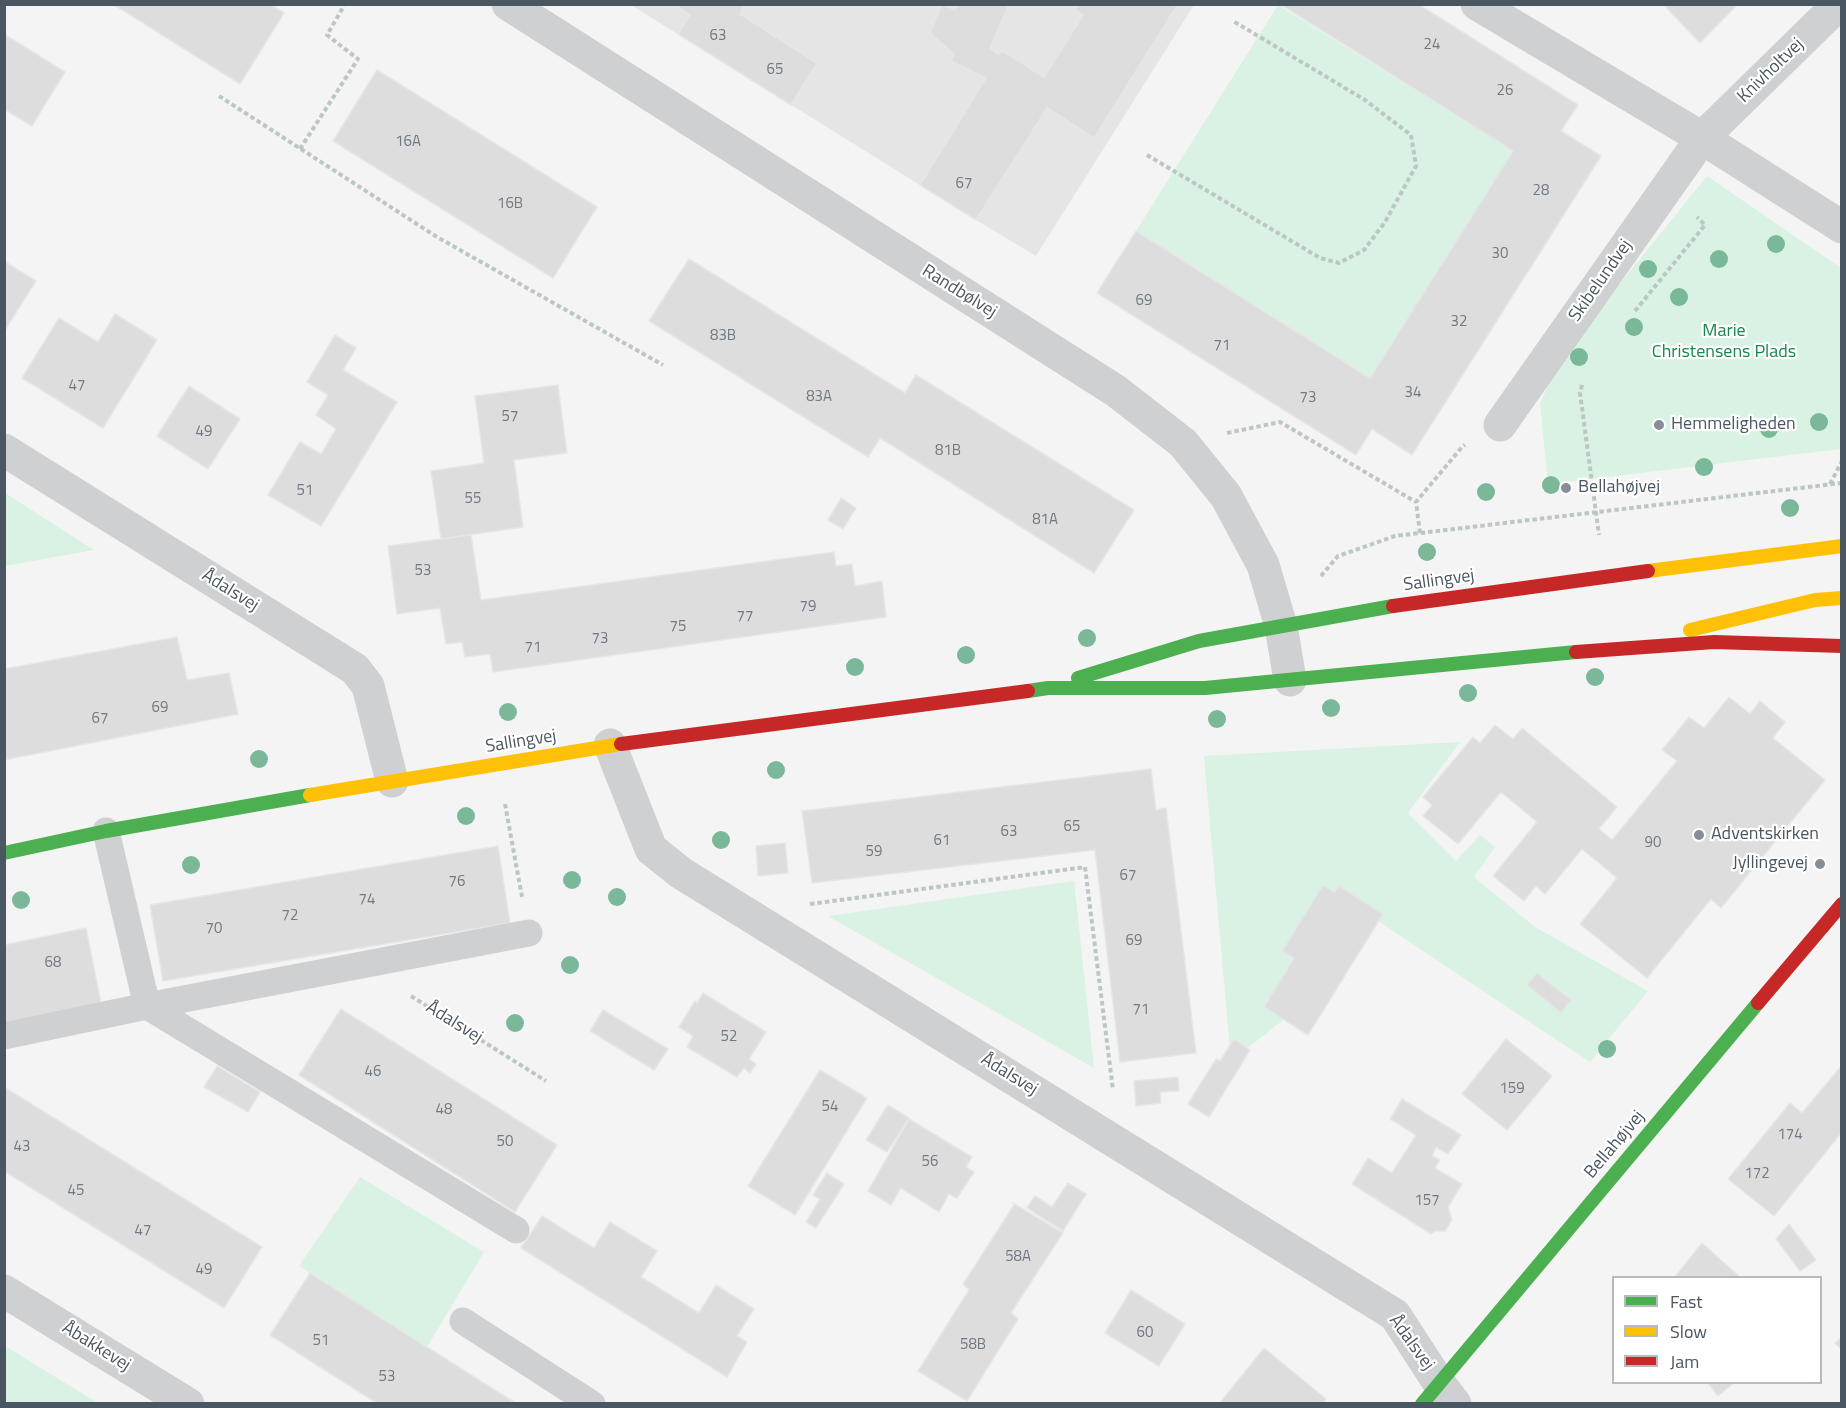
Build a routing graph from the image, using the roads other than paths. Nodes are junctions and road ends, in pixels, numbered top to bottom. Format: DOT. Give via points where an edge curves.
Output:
graph roads {
  1 [pos="508,4"];
  2 [pos="1477,4"];
  3 [pos="1839,4"];
  4 [pos="1702,138"];
  5 [pos="1842,227"];
  6 [pos="1500,425"];
  7 [pos="4,450"];
  8 [pos="1837,546"];
  9 [pos="1842,598"];
  10 [pos="1281,626"];
  11 [pos="1842,646"];
  12 [pos="1610,649"];
  13 [pos="1290,680"];
  14 [pos="1048,688"];
  15 [pos="610,745"];
  16 [pos="392,781"];
  17 [pos="106,831"];
  18 [pos="4,853"];
  19 [pos="1840,907"];
  20 [pos="529,933"];
  21 [pos="147,1005"];
  22 [pos="4,1036"];
  23 [pos="516,1230"];
  24 [pos="4,1291"];
  25 [pos="463,1321"];
  26 [pos="1438,1397"];
  27 [pos="188,1404"];
  28 [pos="592,1404"];
  1 -- 10 [label="street, Randbølvej" via="1116,391 1183,443 1226,496 1263,565"];
  2 -- 4 [label="street"];
  3 -- 4 [label="street, Knivholtvej"];
  4 -- 5 [label="street"];
  4 -- 6 [label="street, Skibelundvej"];
  7 -- 16 [label="street, Ådalsvej" via="355,669 368,686"];
  8 -- 10 [label="street, Sallingvej" via="1413,602"];
  9 -- 12 [label="street" via="1815,600"];
  10 -- 13 [label="street, Randbølvej"];
  10 -- 14 [label="street, Sallingvej" via="1199,640"];
  11 -- 12 [label="street, Sallingvej" via="1714,642"];
  12 -- 13 [label="street, Sallingvej"];
  13 -- 14 [label="street, Sallingvej" via="1205,688"];
  14 -- 15 [label="street, Sallingvej"];
  15 -- 16 [label="street, Sallingvej"];
  15 -- 26 [label="street, Ådalsvej" via="651,849 681,873 1395,1315"];
  16 -- 17 [label="street, Sallingvej"];
  17 -- 18 [label="street, Sallingvej"];
  17 -- 21 [label="lane"];
  19 -- 26 [label="street, Bellahøjvej"];
  20 -- 21 [label="lane"];
  21 -- 22 [label="lane"];
  21 -- 23 [label="lane"];
  24 -- 27 [label="street, Åbakkevej"];
  25 -- 28 [label="lane"];
}
